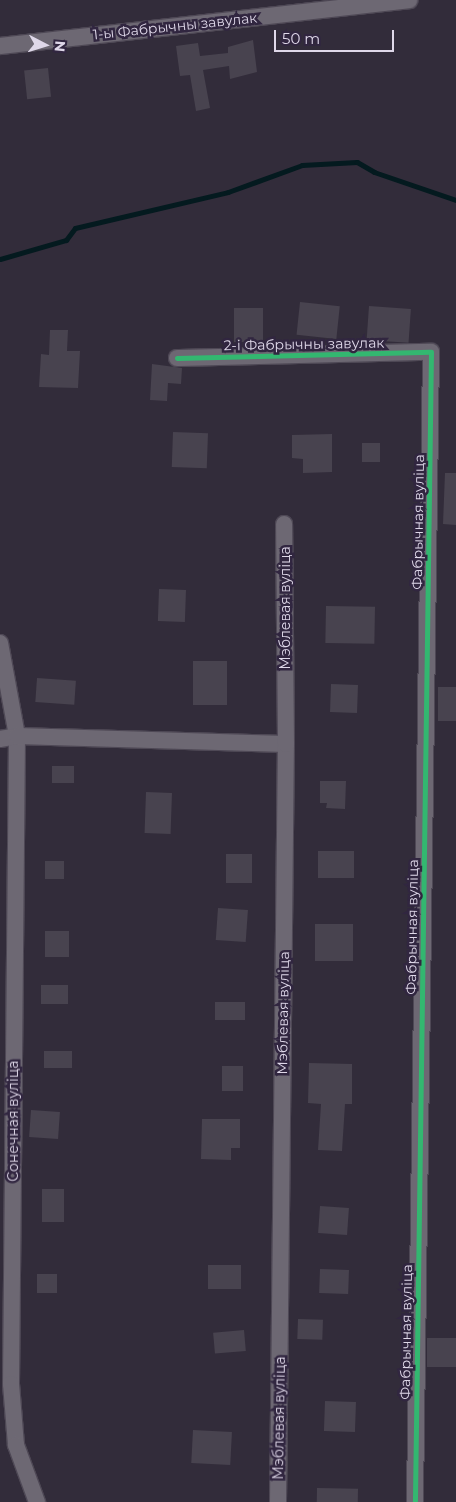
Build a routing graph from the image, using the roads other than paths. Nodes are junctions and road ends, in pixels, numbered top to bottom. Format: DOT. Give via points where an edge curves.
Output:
graph roads {
  1 [pos="409,0"];
  2 [pos="0,46"];
  3 [pos="431,352"];
  4 [pos="177,358"];
  5 [pos="284,524"];
  6 [pos="0,643"];
  7 [pos="17,736"];
  8 [pos="0,739"];
  9 [pos="286,744"];
  10 [pos="37,1502"];
  11 [pos="278,1502"];
  12 [pos="415,1502"];
  1 -- 2 [label="street, 1-ы Фабрычны завулак"];
  3 -- 4 [label="street, 2-і Фабрычны завулак"];
  3 -- 12 [label="street, Фабрычная вуліца"];
  5 -- 9 [label="street, Мэблевая вуліца"];
  6 -- 7 [label="street, Сонечная вуліца"];
  7 -- 8 [label="street"];
  7 -- 9 [label="street"];
  7 -- 10 [label="street, Сонечная вуліца" via="11,1384 16,1445"];
  9 -- 11 [label="street, Мэблевая вуліца"];
}
